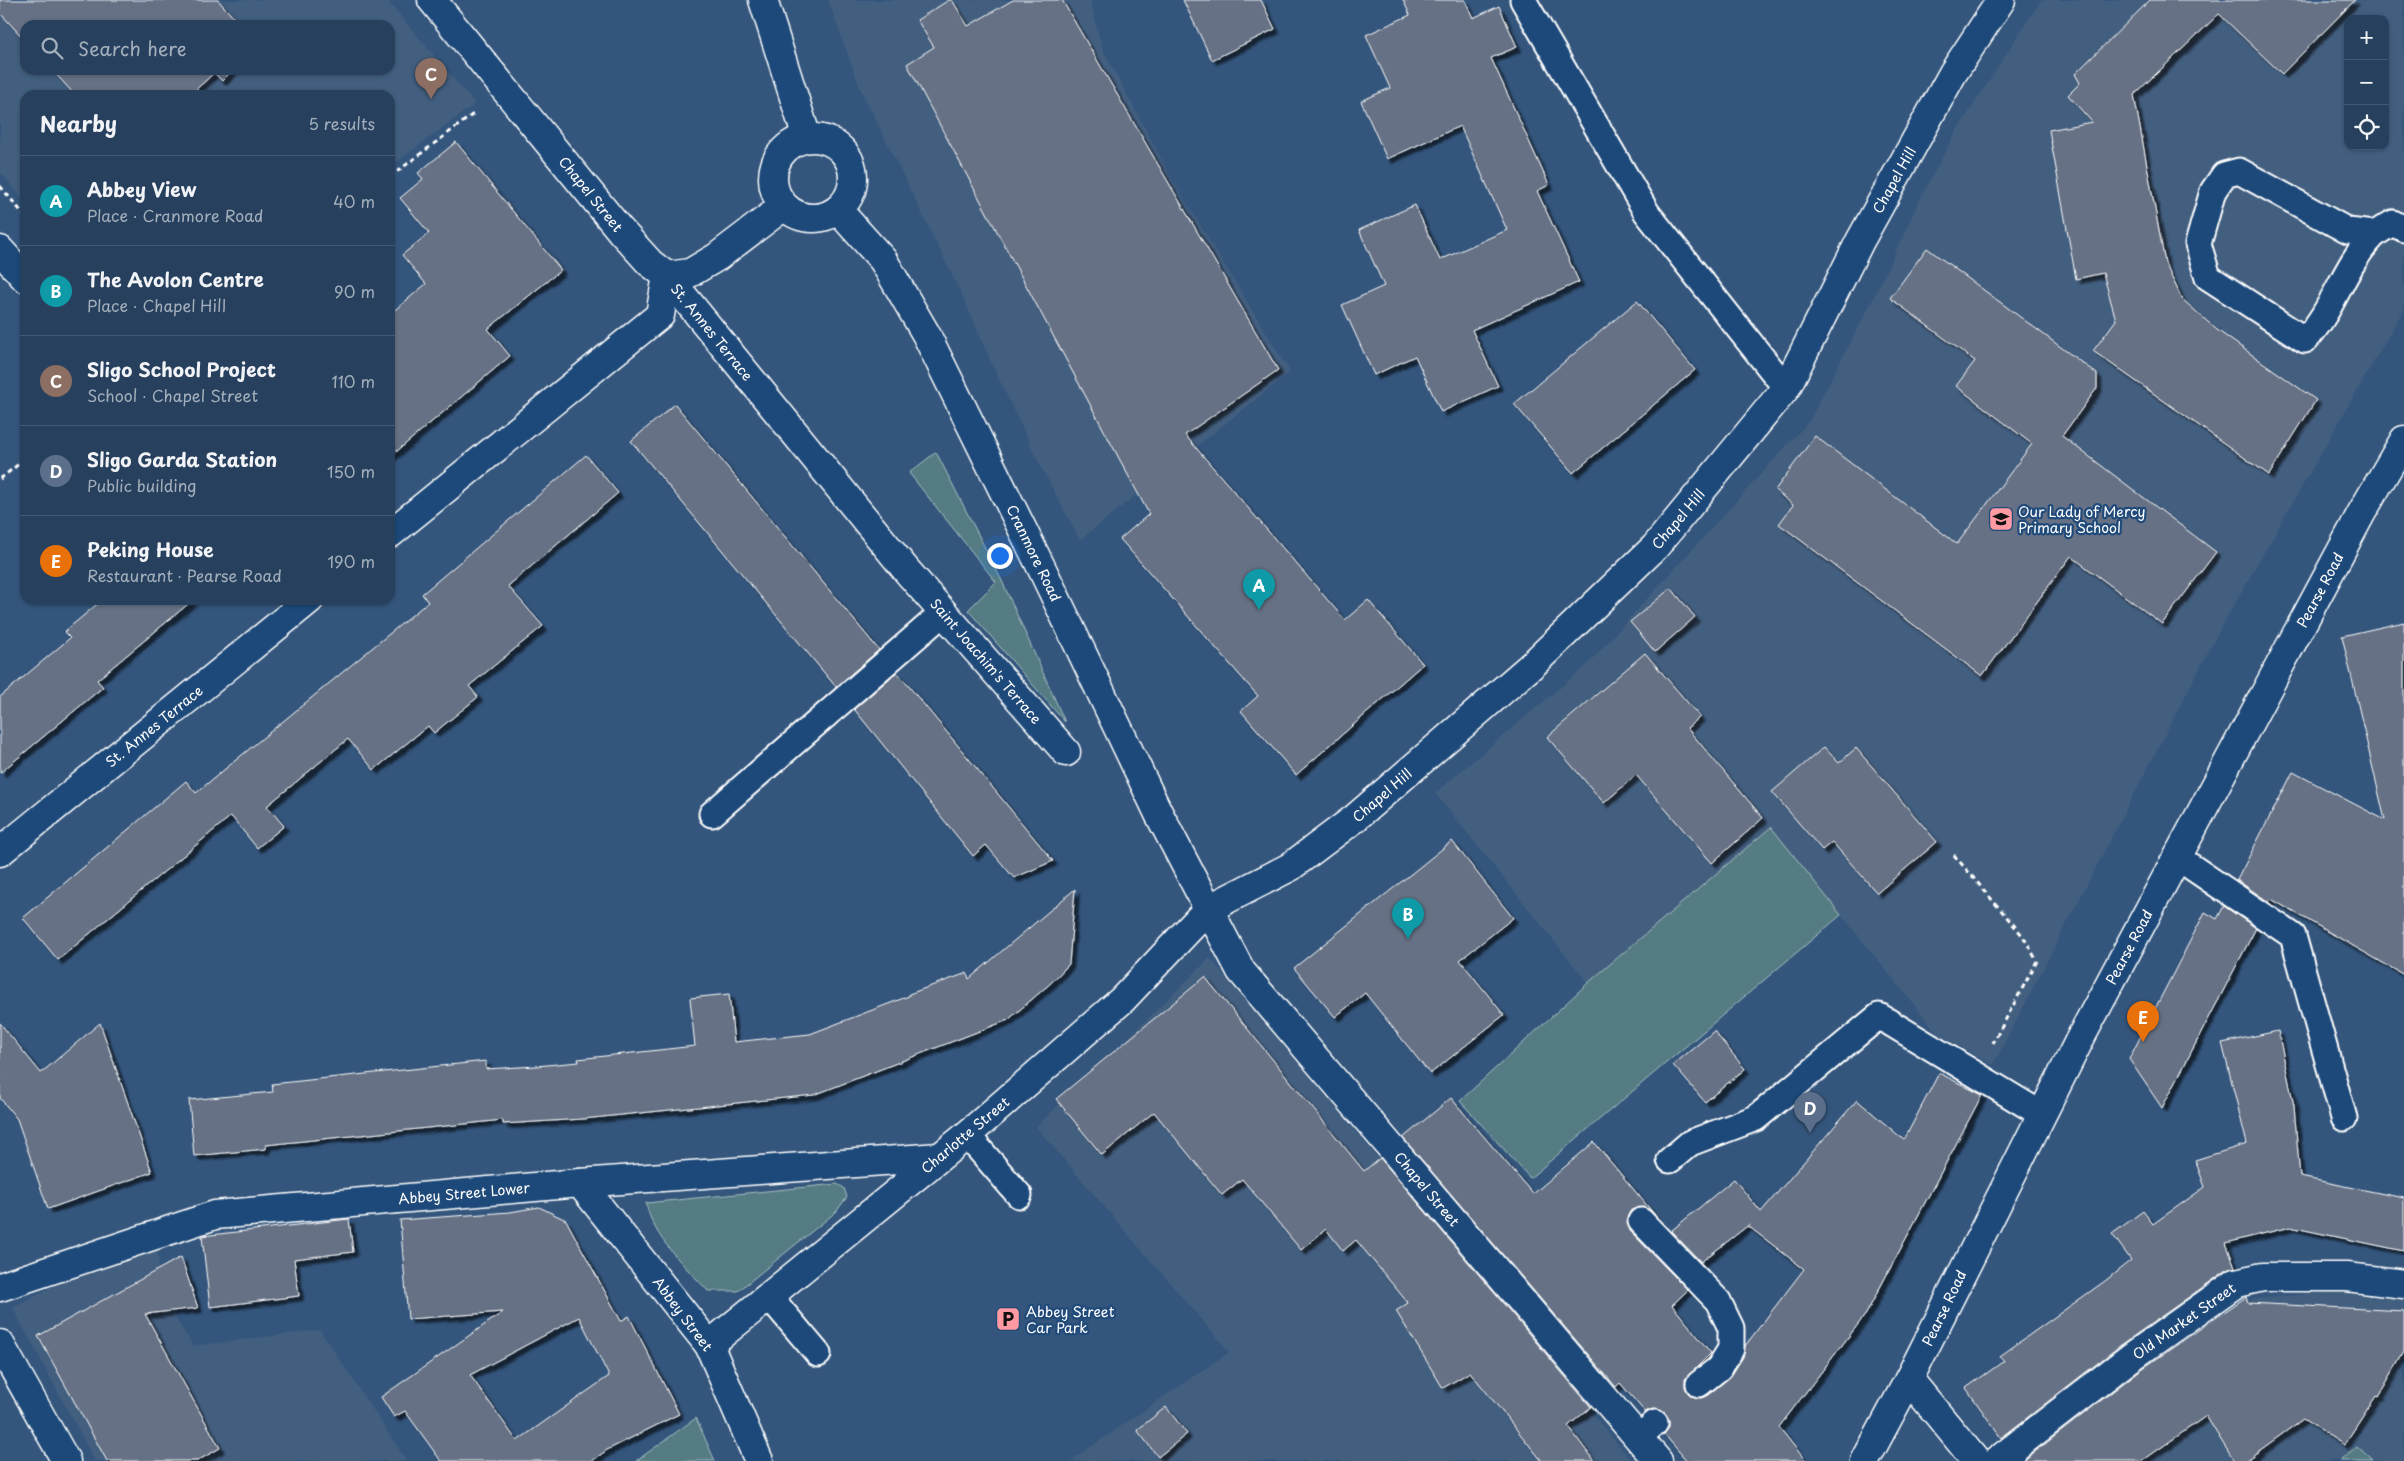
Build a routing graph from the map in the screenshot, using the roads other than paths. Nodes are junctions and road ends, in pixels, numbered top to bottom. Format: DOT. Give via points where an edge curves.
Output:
graph roads {
  1 [pos="432,0"];
  2 [pos="763,0"];
  3 [pos="1523,0"];
  4 [pos="2001,0"];
  5 [pos="807,138"];
  6 [pos="784,206"];
  7 [pos="838,210"];
  8 [pos="2404,229"];
  9 [pos="2374,234"];
  10 [pos="0,250"];
  11 [pos="20,272"];
  12 [pos="667,276"];
  13 [pos="1786,388"];
  14 [pos="2404,440"];
  15 [pos="395,530"];
  16 [pos="907,571"];
  17 [pos="303,605"];
  18 [pos="943,613"];
  19 [pos="1066,752"];
  20 [pos="712,814"];
  21 [pos="0,852"];
  22 [pos="2177,857"];
  23 [pos="1208,909"];
  24 [pos="2041,1114"];
  25 [pos="2344,1118"];
  26 [pos="967,1135"];
  27 [pos="939,1157"];
  28 [pos="1670,1160"];
  29 [pos="580,1183"];
  30 [pos="1019,1195"];
  31 [pos="1641,1221"];
  32 [pos="2404,1284"];
  33 [pos="0,1287"];
  34 [pos="769,1296"];
  35 [pos="0,1344"];
  36 [pos="709,1344"];
  37 [pos="818,1354"];
  38 [pos="1909,1379"];
  39 [pos="1700,1384"];
  40 [pos="66,1461"];
  41 [pos="759,1461"];
  42 [pos="1658,1461"];
  43 [pos="1865,1461"];
  44 [pos="1976,1461"];
  45 [pos="1997,1461"];
  1 -- 12 [label="street, Chapel Street" via="620,230 650,263"];
  2 -- 5 [label="street"];
  3 -- 13 [label="lane" via="1647,213"];
  4 -- 13 [label="street, Chapel Hill" via="1953,74 1869,224"];
  5 -- 6 [label="street" via="783,151 776,163 774,186"];
  5 -- 7 [label="street" via="826,140 839,147 853,171 853,187"];
  6 -- 7 [label="street" via="807,218 828,216"];
  6 -- 12 [label="street" via="690,274"];
  7 -- 23 [label="street, Cranmore Road" via="883,260 926,334"];
  8 -- 9 [label="lane" via="2392,224"];
  9 -- 9 [label="lane" via="2319,325 2305,340 2208,277 2198,244 2213,191 2224,175 2239,171 2348,231"];
  10 -- 11 [label="street"];
  12 -- 15 [label="street, St. Annes Terrace" via="660,314"];
  12 -- 16 [label="street, St. Annes Terrace"];
  13 -- 23 [label="street, Chapel Hill" via="1655,547 1532,665 1354,819 1290,868"];
  14 -- 22 [label="street, Pearse Road"];
  16 -- 18 [label="street, Saint Joachim's Terrace"];
  17 -- 21 [label="street, St. Annes Terrace"];
  18 -- 19 [label="street, Saint Joachim's Terrace"];
  18 -- 20 [label="lane"];
  22 -- 24 [label="street, Pearse Road"];
  22 -- 25 [label="lane" via="2293,936"];
  23 -- 26 [label="street, Charlotte Street" via="1122,1000"];
  23 -- 42 [label="street, Chapel Street" via="1241,971 1646,1430"];
  24 -- 28 [label="lane" via="1879,1016 1756,1118 1690,1143"];
  24 -- 38 [label="street, Pearse Road"];
  26 -- 27 [label="street, Charlotte Street"];
  26 -- 30 [label="lane"];
  27 -- 29 [label="street, Abbey Street Lower"];
  27 -- 34 [label="street, Charlotte Street"];
  29 -- 33 [label="street, Abbey Street Lower" via="215,1215"];
  29 -- 36 [label="street, Abbey Street"];
  31 -- 39 [label="lane" via="1718,1301 1730,1328 1731,1349 1719,1368"];
  32 -- 45 [label="street, Old Market Street" via="2348,1278 2263,1277 2236,1284 2130,1358"];
  34 -- 36 [label="street, Charlotte Street"];
  34 -- 37 [label="lane"];
  35 -- 40 [label="street"];
  36 -- 41 [label="street, Abbey Street"];
  38 -- 43 [label="street, Pearse Road"];
  38 -- 44 [label="street"];
}
